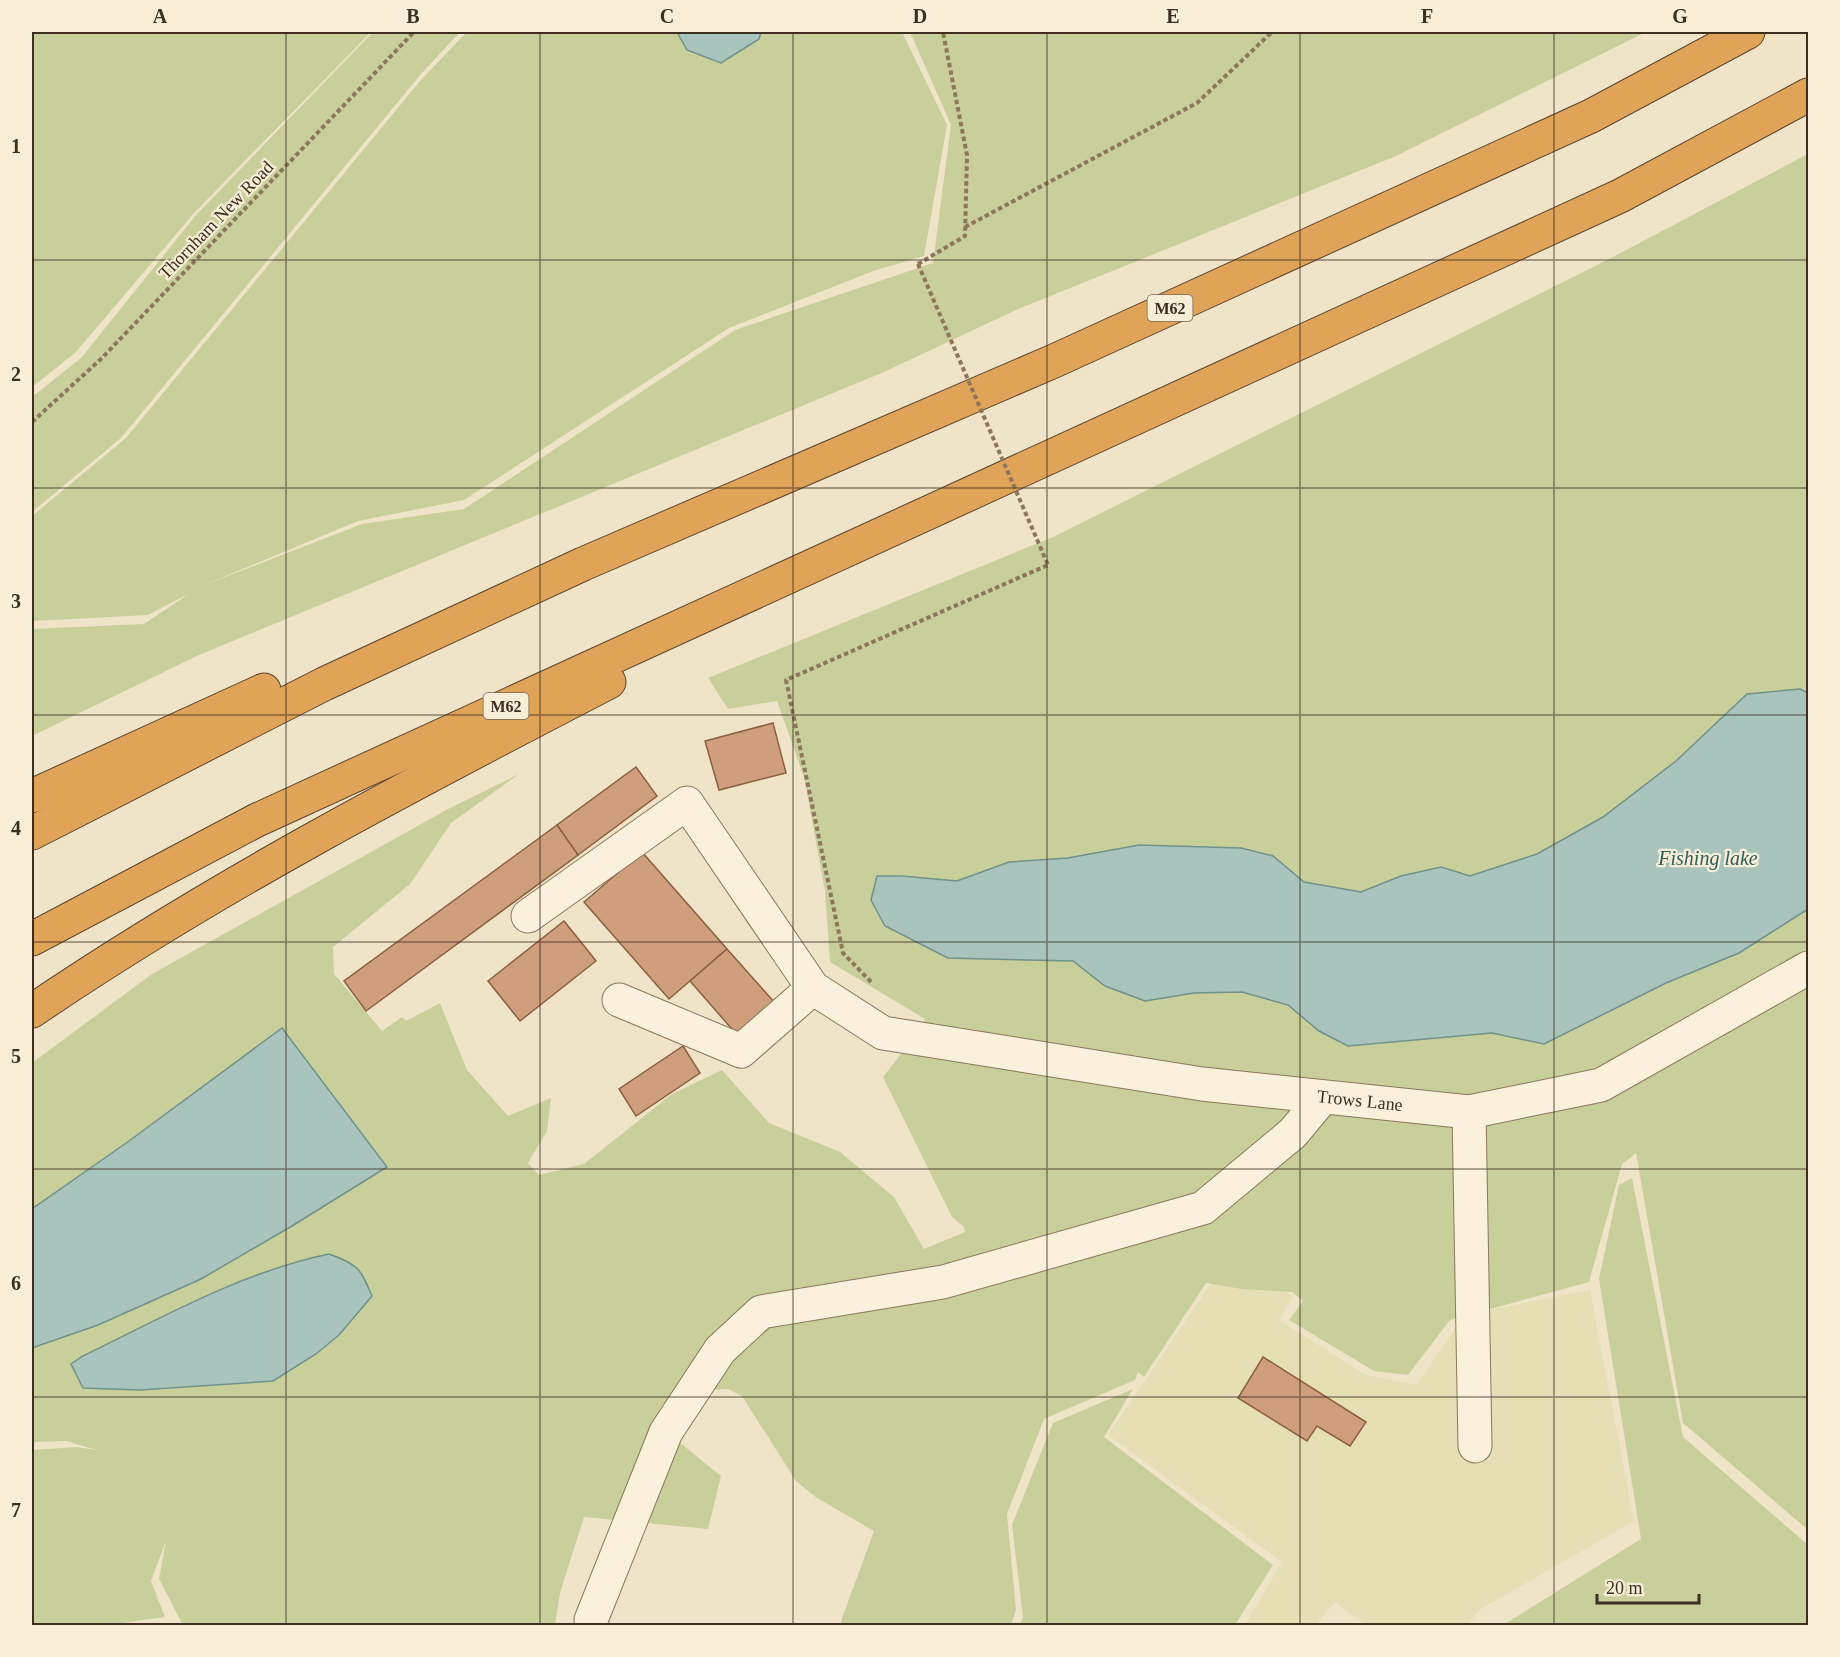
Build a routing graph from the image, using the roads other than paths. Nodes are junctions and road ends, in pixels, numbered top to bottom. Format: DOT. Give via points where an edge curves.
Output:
graph roads {
  1 [pos="1748,32"];
  2 [pos="1809,95"];
  3 [pos="986,485"];
  4 [pos="583,564"];
  5 [pos="32,796"];
  6 [pos="32,833"];
  7 [pos="528,916"];
  8 [pos="32,939"];
  9 [pos="1809,969"];
  10 [pos="813,988"];
  11 [pos="619,1000"];
  12 [pos="32,1011"];
  13 [pos="1323,1097"];
  14 [pos="1469,1112"];
  15 [pos="1475,1446"];
  16 [pos="591,1620"];
  1 -- 4 [label="highway, M62" via="1591,116 1054,361"];
  2 -- 3 [label="highway, M62" via="1620,196"];
  3 -- 8 [label="highway, M62" via="257,820"];
  3 -- 12 [label="highway, M62" via="419,780 206,899"];
  4 -- 5 [label="highway, M62" via="287,680"];
  4 -- 6 [label="highway, M62" via="324,684"];
  7 -- 10 [label="street" via="687,803"];
  9 -- 14 [label="street, Trows Lane" via="1601,1084"];
  10 -- 11 [label="street" via="741,1051"];
  10 -- 13 [label="street, Trows Lane" via="883,1033 1202,1084"];
  13 -- 14 [label="street, Trows Lane"];
  13 -- 16 [label="street" via="1293,1133 1203,1208 943,1282 761,1312 720,1350 666,1432"];
  14 -- 15 [label="street"];
}
